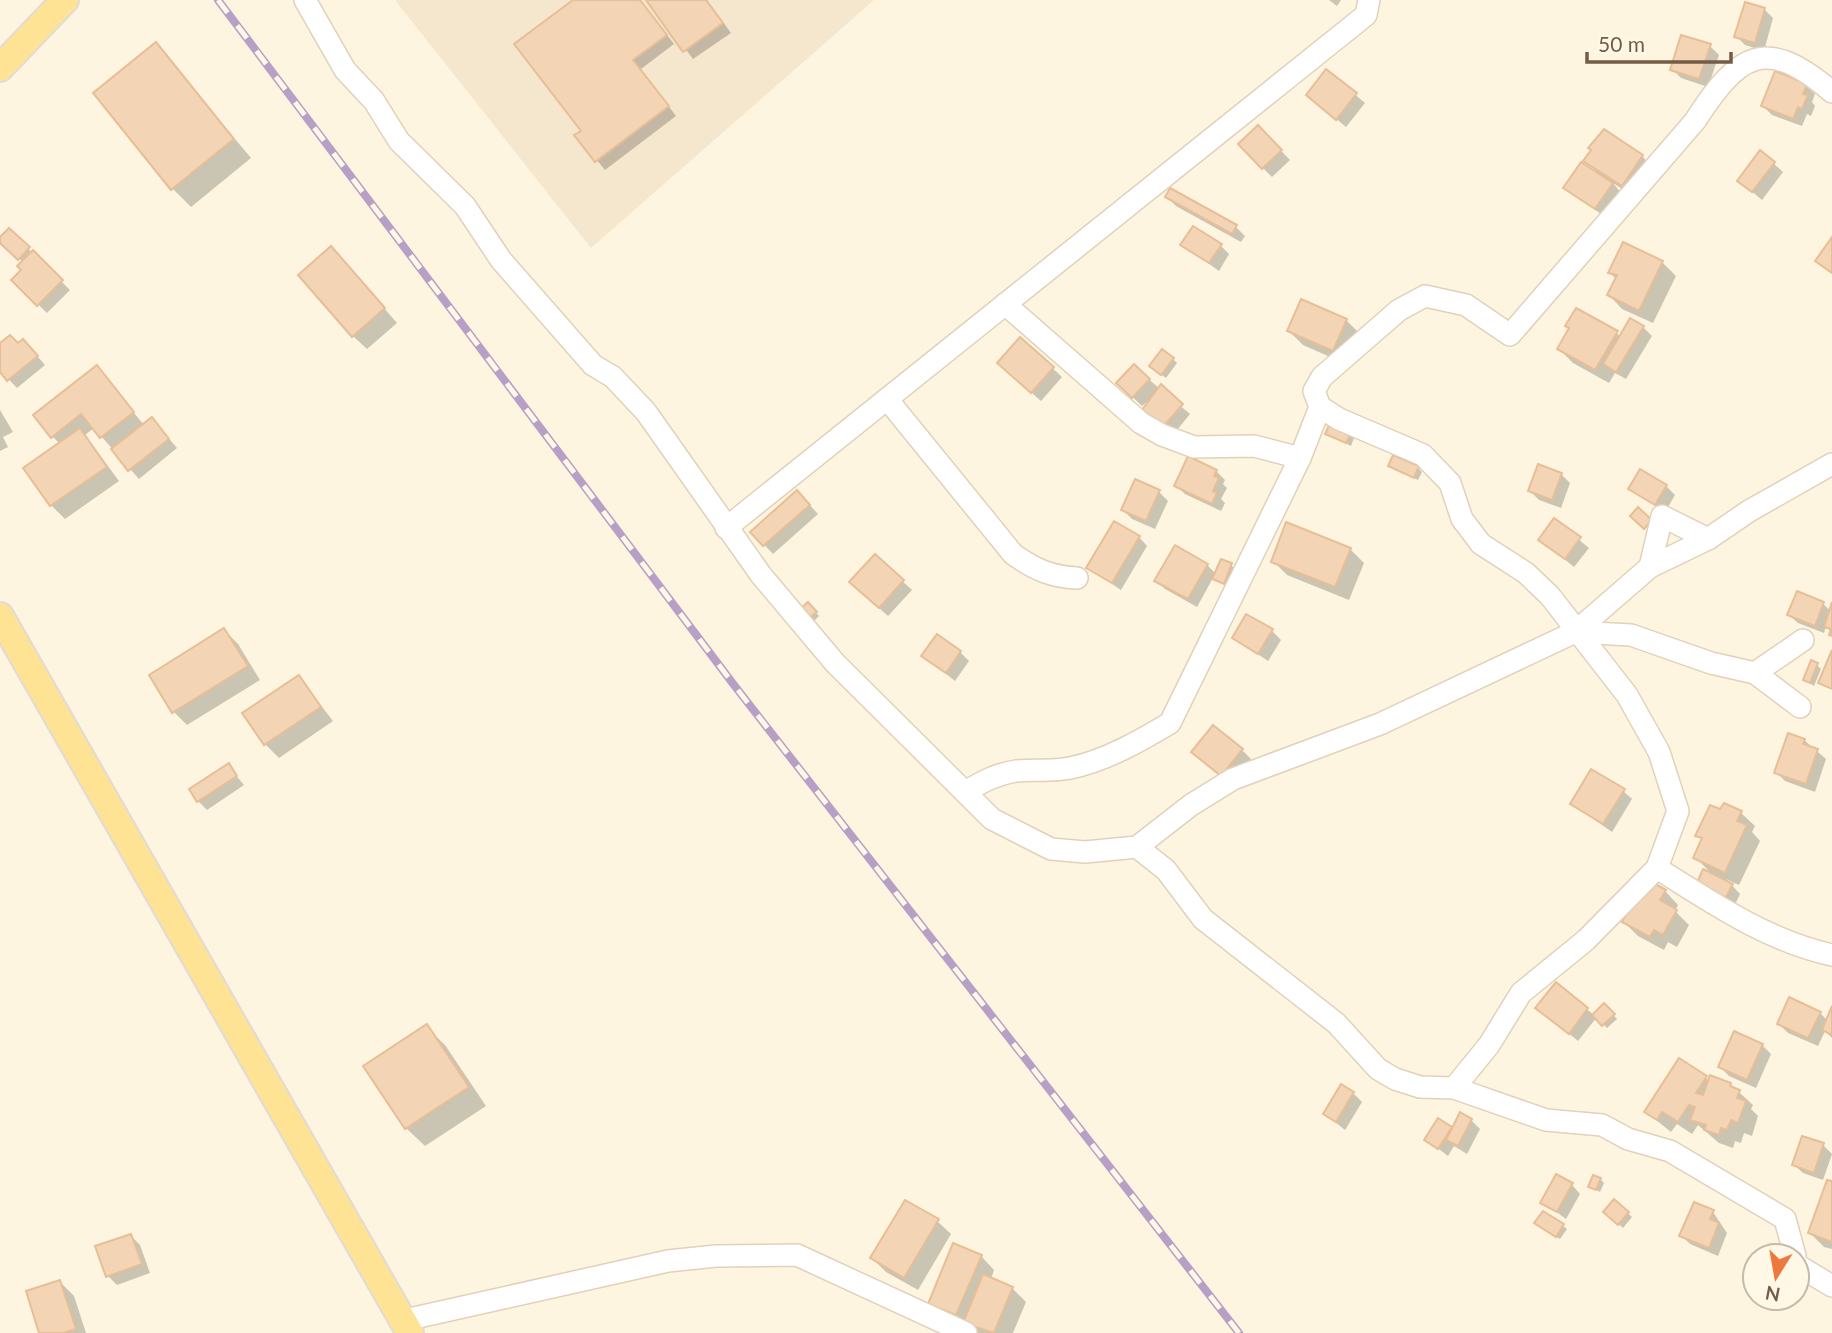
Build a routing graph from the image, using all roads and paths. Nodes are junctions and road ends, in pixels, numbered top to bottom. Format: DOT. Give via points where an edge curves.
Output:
graph roads {
  1 [pos="65,0"];
  2 [pos="305,0"];
  3 [pos="1369,0"];
  4 [pos="0,68"];
  5 [pos="1832,92"];
  6 [pos="1005,304"];
  7 [pos="887,399"];
  8 [pos="1320,407"];
  9 [pos="1300,458"];
  10 [pos="1832,464"];
  11 [pos="726,528"];
  12 [pos="1708,539"];
  13 [pos="1650,567"];
  14 [pos="1077,578"];
  15 [pos="0,616"];
  16 [pos="1575,632"];
  17 [pos="1803,640"];
  18 [pos="1755,673"];
  19 [pos="1800,707"];
  20 [pos="965,792"];
  21 [pos="1137,847"];
  22 [pos="1657,868"];
  23 [pos="1832,955"];
  24 [pos="1454,1088"];
  25 [pos="1791,1242"];
  26 [pos="1811,1273"];
  27 [pos="1832,1286"];
  28 [pos="407,1326"];
  29 [pos="966,1333"];
  1 -- 4 [label="main road"];
  2 -- 11 [label="street" via="345,69 374,101 399,141 465,206 501,260 593,365 613,377 646,412"];
  3 -- 6 [label="street" via="1366,15"];
  5 -- 8 [label="street" via="1781,59 1753,58 1721,81 1695,121 1510,335 1466,305 1425,296 1399,310 1322,376 1314,391"];
  6 -- 7 [label="street"];
  6 -- 9 [label="street" via="1141,423 1162,435 1194,447 1254,446"];
  7 -- 11 [label="street"];
  7 -- 14 [label="street" via="1013,554 1045,573"];
  8 -- 9 [label="street"];
  8 -- 16 [label="street" via="1423,455 1450,483 1462,519 1481,544 1526,573 1550,596"];
  9 -- 20 [label="street" via="1170,723 1142,740 1073,768 992,776"];
  10 -- 12 [label="street"];
  11 -- 20 [label="street" via="835,663"];
  12 -- 13 [label="street"];
  12 -- 13 [label="street" via="1662,516"];
  13 -- 16 [label="street"];
  15 -- 28 [label="main road"];
  16 -- 18 [label="street" via="1631,635"];
  16 -- 21 [label="street" via="1380,724 1233,779"];
  16 -- 22 [label="street" via="1627,695 1659,752 1678,811"];
  17 -- 18 [label="street"];
  18 -- 19 [label="street"];
  20 -- 21 [label="street" via="992,819 1051,849 1085,852"];
  21 -- 24 [label="street" via="1166,870 1203,919 1336,1023 1378,1069 1420,1087"];
  22 -- 23 [label="street" via="1728,915"];
  22 -- 24 [label="street" via="1586,940 1521,993 1489,1045"];
  24 -- 25 [label="street" via="1546,1120 1602,1125 1628,1139 1670,1151 1785,1219"];
  26 -- 27 [label="street"];
  28 -- 29 [label="street" via="667,1261 797,1255"];
}
